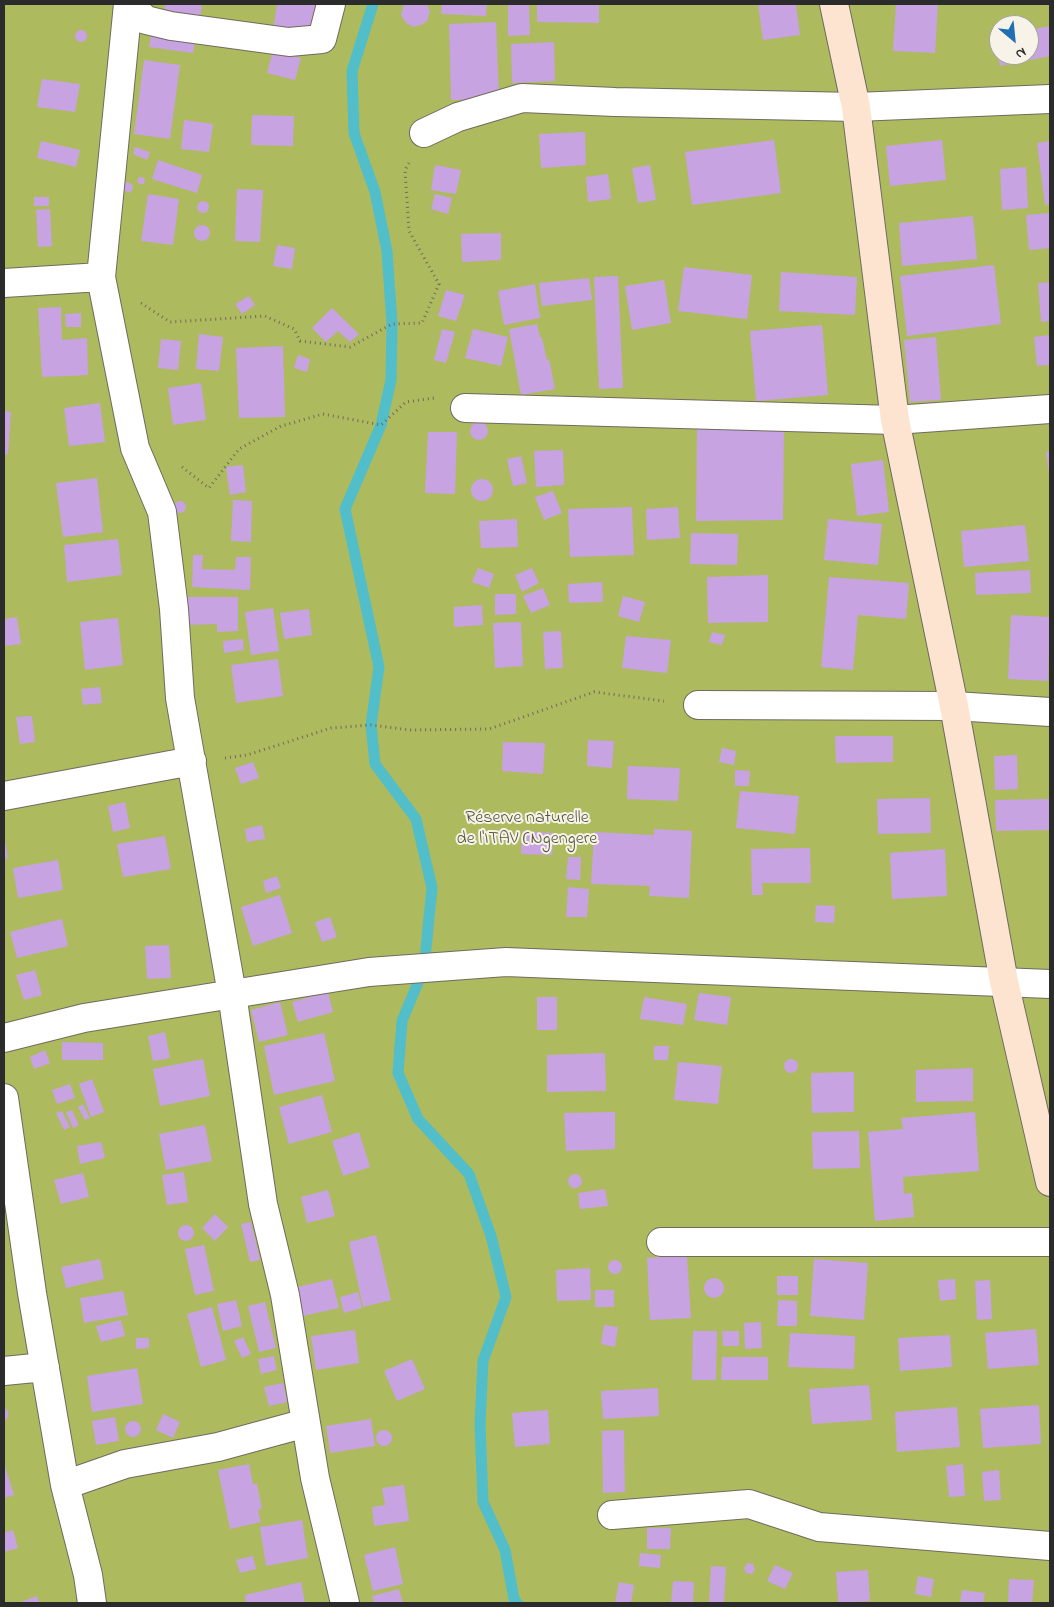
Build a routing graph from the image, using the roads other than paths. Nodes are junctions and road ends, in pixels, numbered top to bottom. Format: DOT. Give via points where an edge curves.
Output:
graph roads {
  1 [pos="128,4"];
  2 [pos="331,4"];
  3 [pos="834,4"];
  4 [pos="1050,99"];
  5 [pos="856,106"];
  6 [pos="424,133"];
  7 [pos="101,277"];
  8 [pos="4,283"];
  9 [pos="465,408"];
  10 [pos="1050,409"];
  11 [pos="895,420"];
  12 [pos="698,705"];
  13 [pos="954,706"];
  14 [pos="1050,712"];
  15 [pos="192,761"];
  16 [pos="4,796"];
  17 [pos="1004,982"];
  18 [pos="1050,984"];
  19 [pos="232,994"];
  20 [pos="4,1038"];
  21 [pos="4,1098"];
  22 [pos="1050,1182"];
  23 [pos="661,1242"];
  24 [pos="1050,1242"];
  25 [pos="45,1367"];
  26 [pos="4,1371"];
  27 [pos="306,1423"];
  28 [pos="65,1485"];
  29 [pos="612,1515"];
  30 [pos="1050,1546"];
  31 [pos="92,1603"];
  32 [pos="346,1603"];
  1 -- 2 [label="street" via="146,20 171,26 289,42 322,39"];
  1 -- 7 [label="street"];
  3 -- 5 [label="street"];
  4 -- 5 [label="street"];
  5 -- 6 [label="street" via="522,98 458,117"];
  5 -- 11 [label="street"];
  7 -- 8 [label="street"];
  7 -- 15 [label="street" via="136,448 162,512 174,609 180,698"];
  9 -- 11 [label="street"];
  10 -- 11 [label="street"];
  11 -- 13 [label="street"];
  12 -- 13 [label="street"];
  13 -- 14 [label="street"];
  13 -- 17 [label="street"];
  15 -- 16 [label="street"];
  15 -- 19 [label="street"];
  17 -- 18 [label="street"];
  17 -- 19 [label="street" via="506,962 369,972"];
  17 -- 22 [label="street"];
  19 -- 20 [label="street" via="84,1018"];
  19 -- 27 [label="street" via="263,1204 285,1295"];
  21 -- 25 [label="street"];
  23 -- 24 [label="street"];
  25 -- 26 [label="street"];
  25 -- 28 [label="street"];
  27 -- 28 [label="street" via="218,1447 125,1464"];
  27 -- 32 [label="street" via="315,1478"];
  28 -- 31 [label="street"];
  29 -- 30 [label="street" via="749,1504 819,1527"];
}
